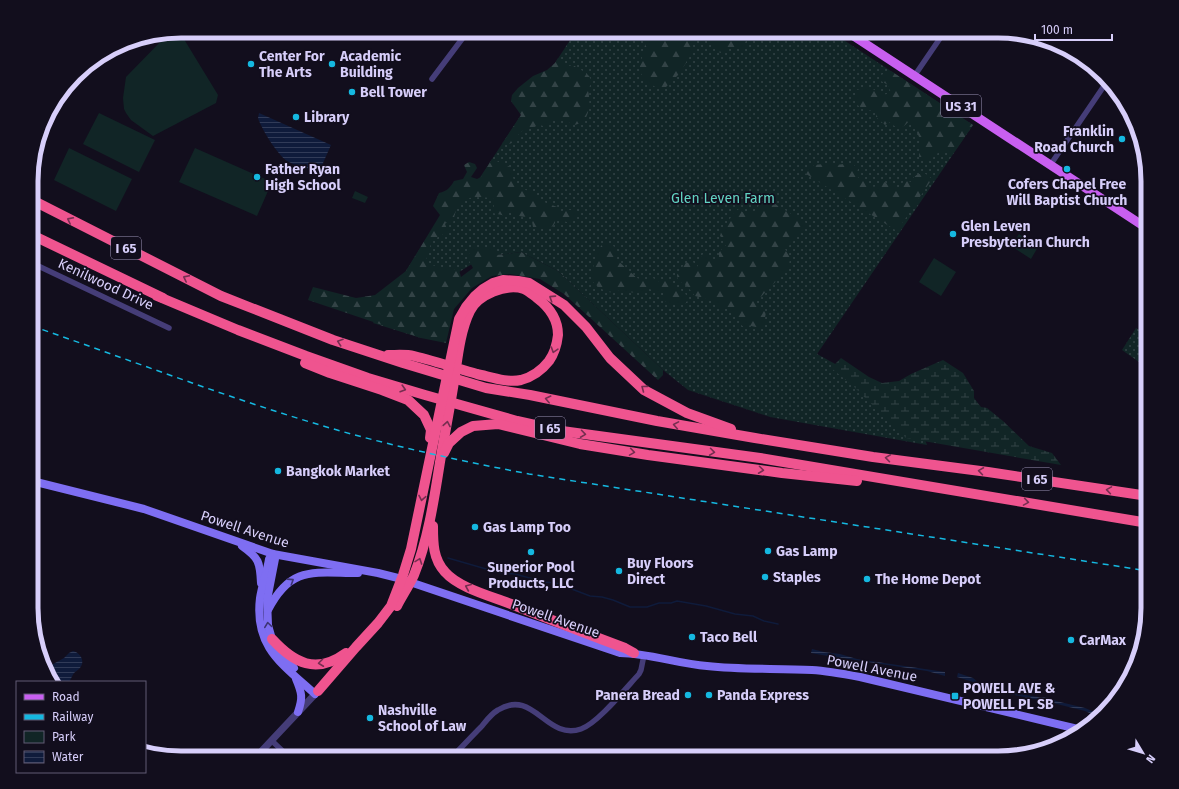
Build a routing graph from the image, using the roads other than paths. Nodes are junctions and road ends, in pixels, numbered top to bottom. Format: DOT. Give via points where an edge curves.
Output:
graph roads {
  1 [pos="463,38"];
  2 [pos="857,38"];
  3 [pos="940,38"];
  4 [pos="915,76"];
  5 [pos="432,80"];
  6 [pos="1104,85"];
  7 [pos="1051,164"];
  8 [pos="38,203"];
  9 [pos="1141,224"];
  10 [pos="38,238"];
  11 [pos="38,266"];
  12 [pos="157,296"];
  13 [pos="169,328"];
  14 [pos="458,336"];
  15 [pos="376,355"];
  16 [pos="755,438"];
  17 [pos="429,460"];
  18 [pos="440,462"];
  19 [pos="38,482"];
  20 [pos="959,492"];
  21 [pos="1141,495"];
  22 [pos="435,496"];
  23 [pos="1141,521"];
  24 [pos="235,541"];
  25 [pos="273,554"];
  26 [pos="378,573"];
  27 [pos="262,589"];
  28 [pos="393,607"];
  29 [pos="268,611"];
  30 [pos="272,639"];
  31 [pos="356,647"];
  32 [pos="639,654"];
  33 [pos="295,677"];
  34 [pos="316,692"];
  35 [pos="298,712"];
  36 [pos="1076,728"];
  37 [pos="272,741"];
  38 [pos="262,751"];
  39 [pos="283,751"];
  40 [pos="458,751"];
  1 -- 5 [label="street"];
  2 -- 4 [label="main road, US 31"];
  3 -- 4 [label="street"];
  4 -- 7 [label="main road, US 31"];
  6 -- 7 [label="street"];
  7 -- 9 [label="main road, US 31"];
  15 -- 8 [label="highway, I 65, one-way" via="221,296"];
  10 -- 12 [label="highway, I 65"];
  11 -- 13 [label="street, Kenilwood Drive"];
  12 -- 17 [label="highway" via="249,340 330,373 408,400 424,415 431,430"];
  12 -- 20 [label="highway, I 65, one-way" via="259,338 368,378 516,421 562,431 760,458"];
  14 -- 15 [label="highway, one-way" via="470,310 479,300 496,290 513,288 524,289 542,301 549,308 558,327 558,336 550,360 536,373 520,380 493,378 411,356"];
  16 -- 14 [label="highway, one-way" via="687,413 644,390 610,358 586,327 564,306 529,283 504,280 483,289 466,307 459,319"];
  14 -- 17 [label="highway"];
  18 -- 14 [label="highway, one-way"];
  16 -- 15 [label="highway, I 65, one-way" via="486,388"];
  21 -- 16 [label="highway, I 65, one-way"];
  17 -- 28 [label="highway, one-way" via="411,549"];
  18 -- 20 [label="highway, one-way" via="449,443 462,432 473,426 498,424 580,444 654,456"];
  18 -- 22 [label="highway"];
  19 -- 24 [label="main road, Powell Avenue" via="144,509"];
  20 -- 23 [label="highway, I 65, one-way"];
  28 -- 22 [label="highway, one-way" via="413,577 423,548"];
  32 -- 22 [label="highway, one-way" via="465,586 453,579 437,560 433,546"];
  24 -- 25 [label="main road, Powell Avenue"];
  24 -- 27 [label="main road" via="254,555 261,567"];
  25 -- 26 [label="main road, Powell Avenue"];
  25 -- 27 [label="main road"];
  25 -- 29 [label="main road" via="275,559 267,600"];
  29 -- 26 [label="main road, one-way" via="282,588 301,575"];
  26 -- 32 [label="main road, Powell Avenue" via="424,586 620,653"];
  27 -- 33 [label="main road" via="259,605 264,640 271,653"];
  28 -- 31 [label="highway"];
  28 -- 34 [label="highway" via="381,629"];
  30 -- 29 [label="main road, one-way"];
  31 -- 30 [label="highway, one-way" via="335,660 313,664 292,658"];
  30 -- 34 [label="main road" via="283,657"];
  31 -- 34 [label="highway"];
  32 -- 36 [label="main road, Powell Avenue" via="706,666 839,673"];
  32 -- 40 [label="street" via="639,674 586,727 572,731 562,730 530,708 507,706 491,716"];
  33 -- 34 [label="main road"];
  33 -- 35 [label="main road" via="301,690 302,702"];
  34 -- 35 [label="street"];
  35 -- 37 [label="street"];
  37 -- 38 [label="street"];
  37 -- 39 [label="street"];
}
